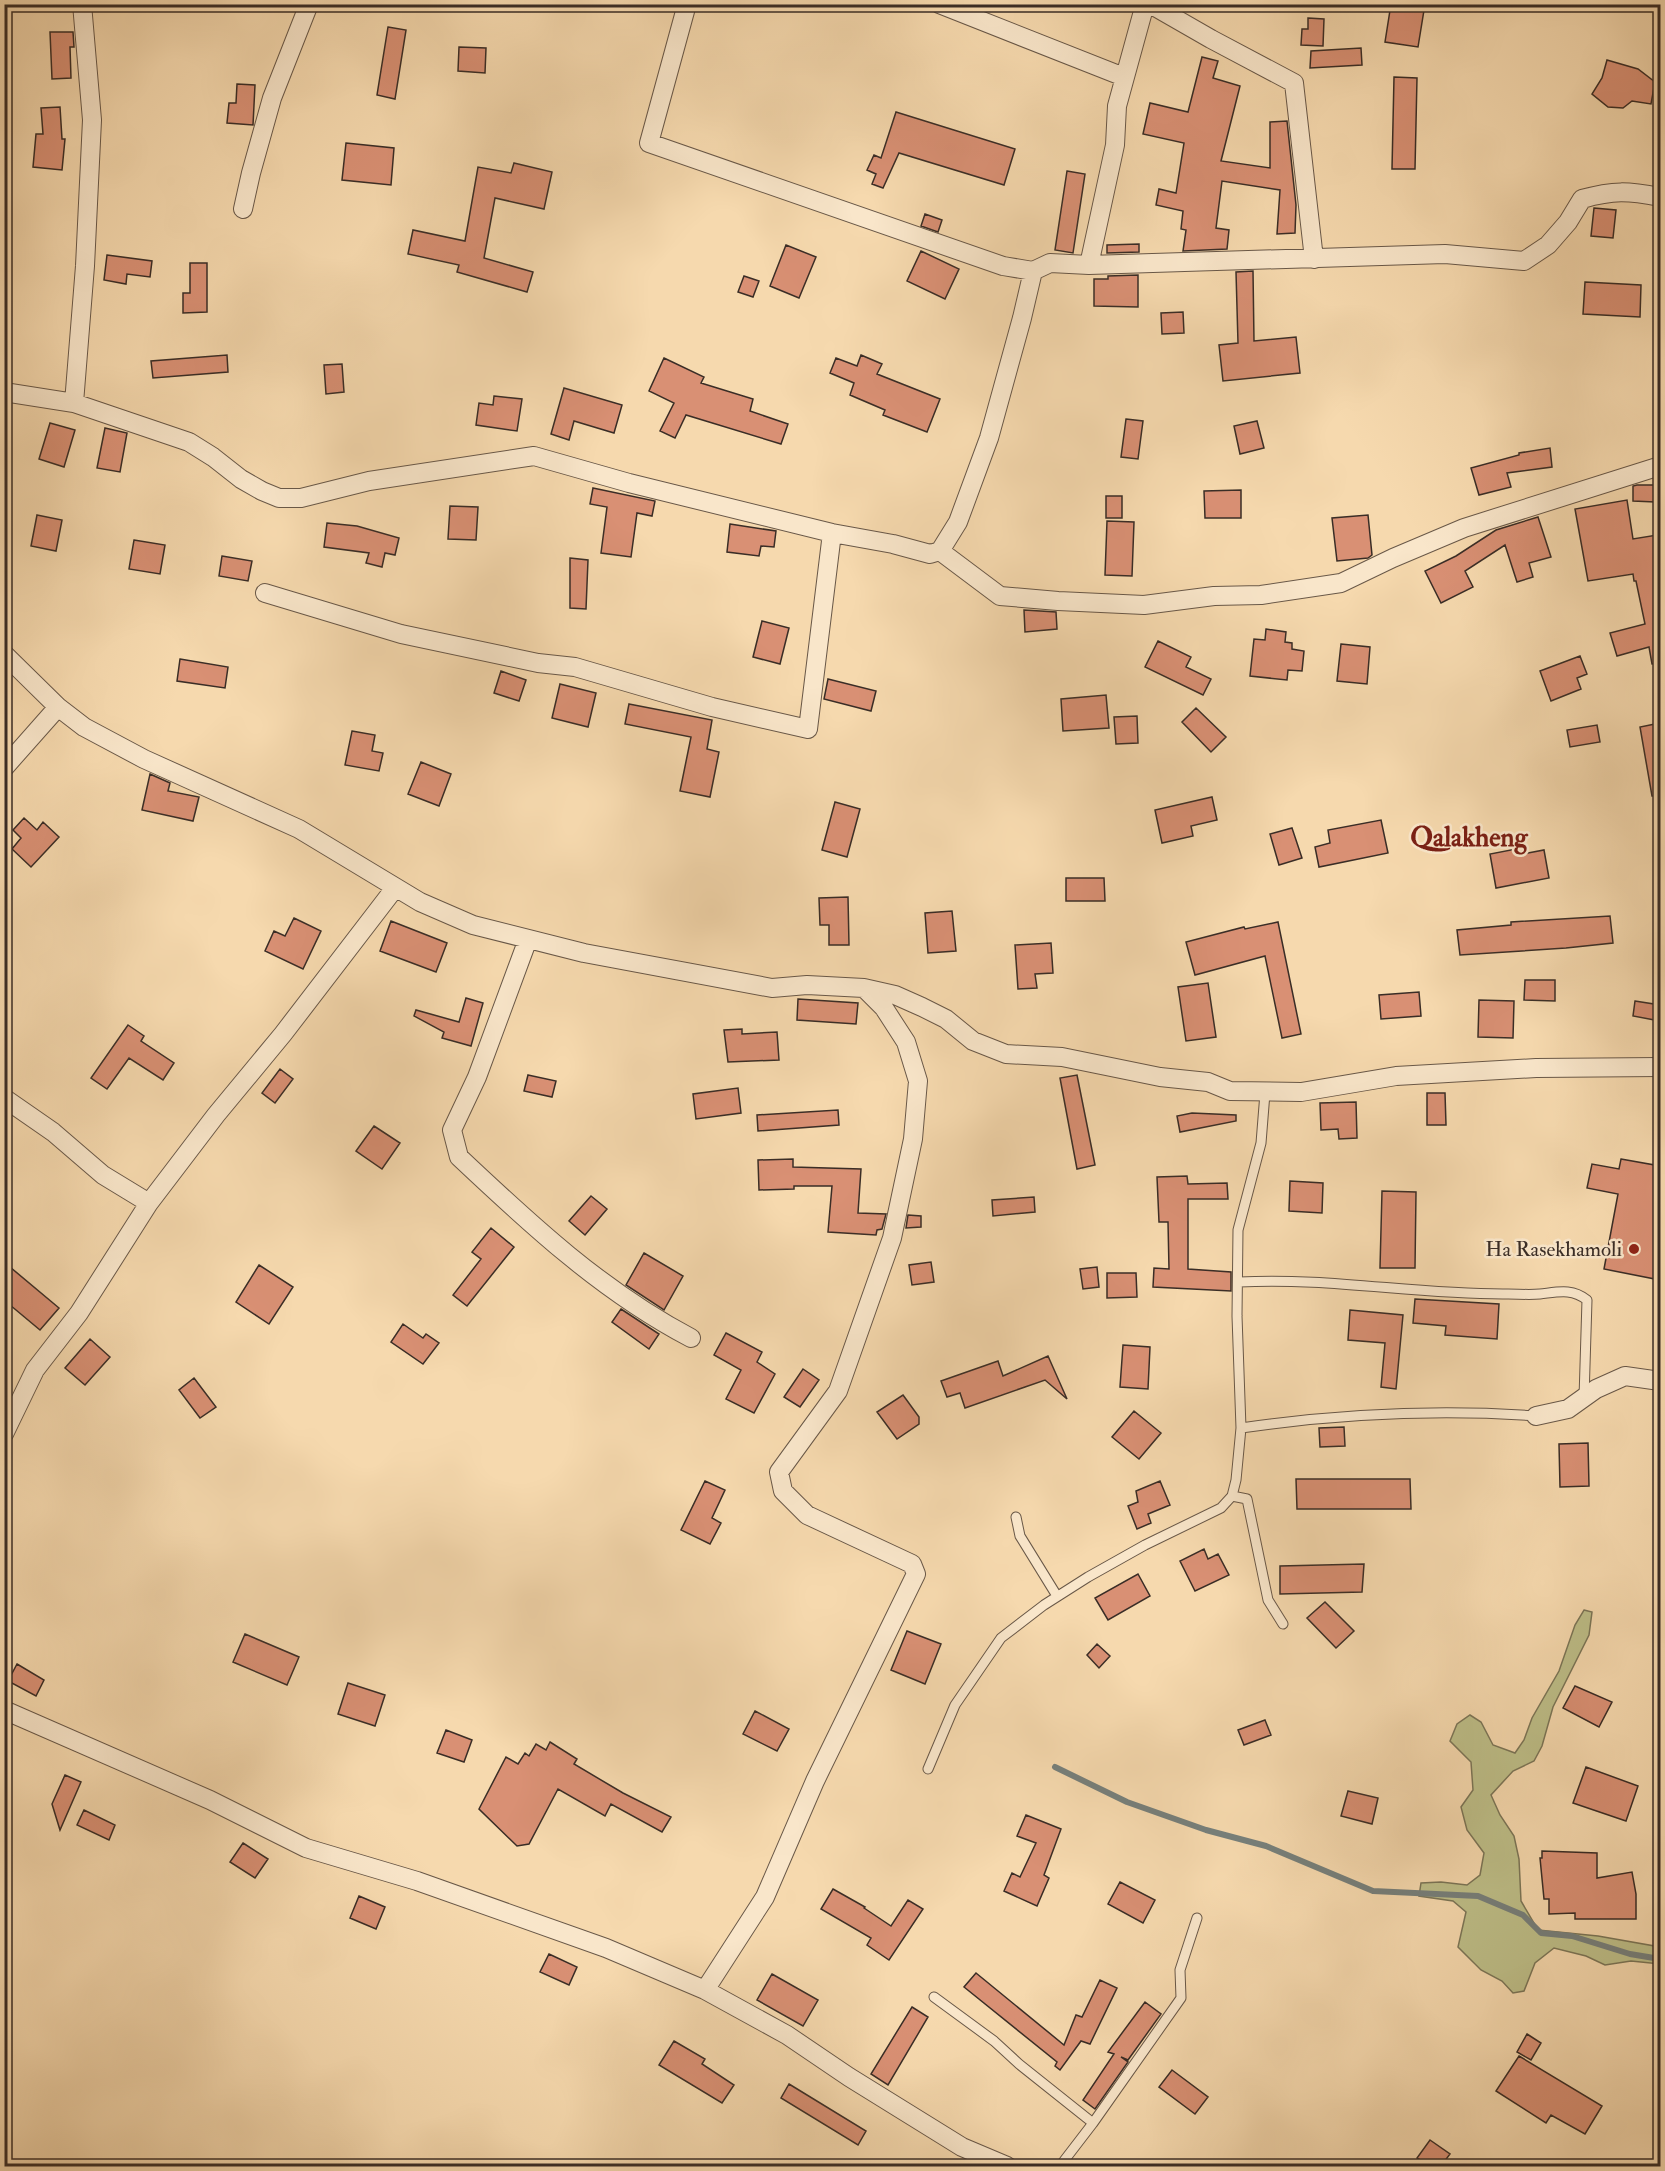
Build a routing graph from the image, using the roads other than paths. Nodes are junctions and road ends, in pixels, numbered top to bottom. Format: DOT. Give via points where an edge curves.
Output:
graph roads {
  1 [pos="82,4"];
  2 [pos="309,4"];
  3 [pos="687,4"];
  4 [pos="939,4"];
  5 [pos="1148,4"];
  6 [pos="1125,77"];
  7 [pos="1660,196"];
  8 [pos="243,209"];
  9 [pos="1314,259"];
  10 [pos="1089,265"];
  11 [pos="1033,271"];
  12 [pos="4,392"];
  13 [pos="74,404"];
  14 [pos="1660,466"];
  15 [pos="832,533"];
  16 [pos="940,551"];
  17 [pos="265,593"];
  18 [pos="4,654"];
  19 [pos="58,707"];
  20 [pos="4,768"];
  21 [pos="395,888"];
  22 [pos="528,939"];
  23 [pos="864,988"];
  24 [pos="1660,1067"];
  25 [pos="1265,1093"];
  26 [pos="4,1098"];
  27 [pos="149,1203"];
  28 [pos="1239,1282"];
  29 [pos="691,1338"];
  30 [pos="1660,1381"];
  31 [pos="1584,1398"];
  32 [pos="1536,1416"];
  33 [pos="1241,1428"];
  34 [pos="4,1434"];
  35 [pos="1233,1496"];
  36 [pos="1016,1517"];
  37 [pos="1057,1596"];
  38 [pos="1283,1624"];
  39 [pos="4,1710"];
  40 [pos="928,1769"];
  41 [pos="1197,1918"];
  42 [pos="705,1990"];
  43 [pos="934,1996"];
  44 [pos="1093,2123"];
  45 [pos="1007,2166"];
  46 [pos="1060,2166"];
  1 -- 13 [label="street" via="92,120"];
  2 -- 8 [label="street" via="272,98"];
  3 -- 11 [label="street" via="649,143 948,248 1003,266"];
  4 -- 6 [label="street"];
  5 -- 6 [label="street"];
  5 -- 9 [label="street" via="1294,83"];
  6 -- 10 [label="street"];
  7 -- 9 [label="street" via="1626,191 1582,199 1548,245 1524,261 1445,254"];
  9 -- 10 [label="street"];
  10 -- 11 [label="street" via="1050,262"];
  11 -- 16 [label="street" via="988,438 958,522"];
  12 -- 13 [label="street"];
  13 -- 15 [label="street" via="189,442 262,492 279,498 301,498 369,481 534,456"];
  14 -- 16 [label="street" via="1464,528 1341,583 1261,595 1214,596 1144,605 1000,596"];
  15 -- 16 [label="street" via="930,554"];
  15 -- 17 [label="street" via="808,729 712,707 575,667 400,634"];
  18 -- 19 [label="street"];
  19 -- 20 [label="street"];
  19 -- 21 [label="street" via="84,727 144,759 299,829"];
  21 -- 22 [label="street" via="472,925"];
  21 -- 27 [label="street"];
  22 -- 23 [label="street" via="772,988"];
  22 -- 29 [label="street" via="477,1077 452,1130 459,1157 589,1273"];
  23 -- 25 [label="street" via="922,1007 946,1019 973,1041 1006,1054 1062,1057 1160,1077 1208,1082 1230,1091"];
  23 -- 42 [label="street" via="884,1008 906,1042 918,1081 913,1139 892,1238 838,1391 779,1472 783,1491 807,1515 912,1564 916,1574 815,1781 765,1897"];
  24 -- 25 [label="street" via="1536,1068 1396,1076 1301,1092"];
  25 -- 28 [label="lane" via="1261,1143 1238,1230"];
  26 -- 27 [label="street" via="53,1132 103,1175"];
  27 -- 34 [label="street" via="79,1313 35,1370"];
  28 -- 31 [label="lane" via="1497,1294 1562,1290 1578,1293 1587,1300"];
  28 -- 33 [label="lane"];
  30 -- 31 [label="street" via="1624,1376"];
  31 -- 32 [label="street" via="1568,1409"];
  32 -- 33 [label="lane" via="1479,1412 1395,1414"];
  33 -- 35 [label="lane"];
  35 -- 37 [label="lane" via="1221,1508 1145,1545"];
  35 -- 38 [label="lane" via="1247,1499 1268,1600"];
  36 -- 37 [label="lane" via="1020,1536"];
  37 -- 40 [label="lane" via="1001,1638 955,1705"];
  39 -- 42 [label="street" via="210,1800 306,1848 406,1877 595,1944"];
  41 -- 44 [label="lane" via="1180,1970 1180,1998"];
  42 -- 45 [label="street" via="787,2035 962,2147"];
  43 -- 44 [label="lane"];
  44 -- 46 [label="lane"];
}
